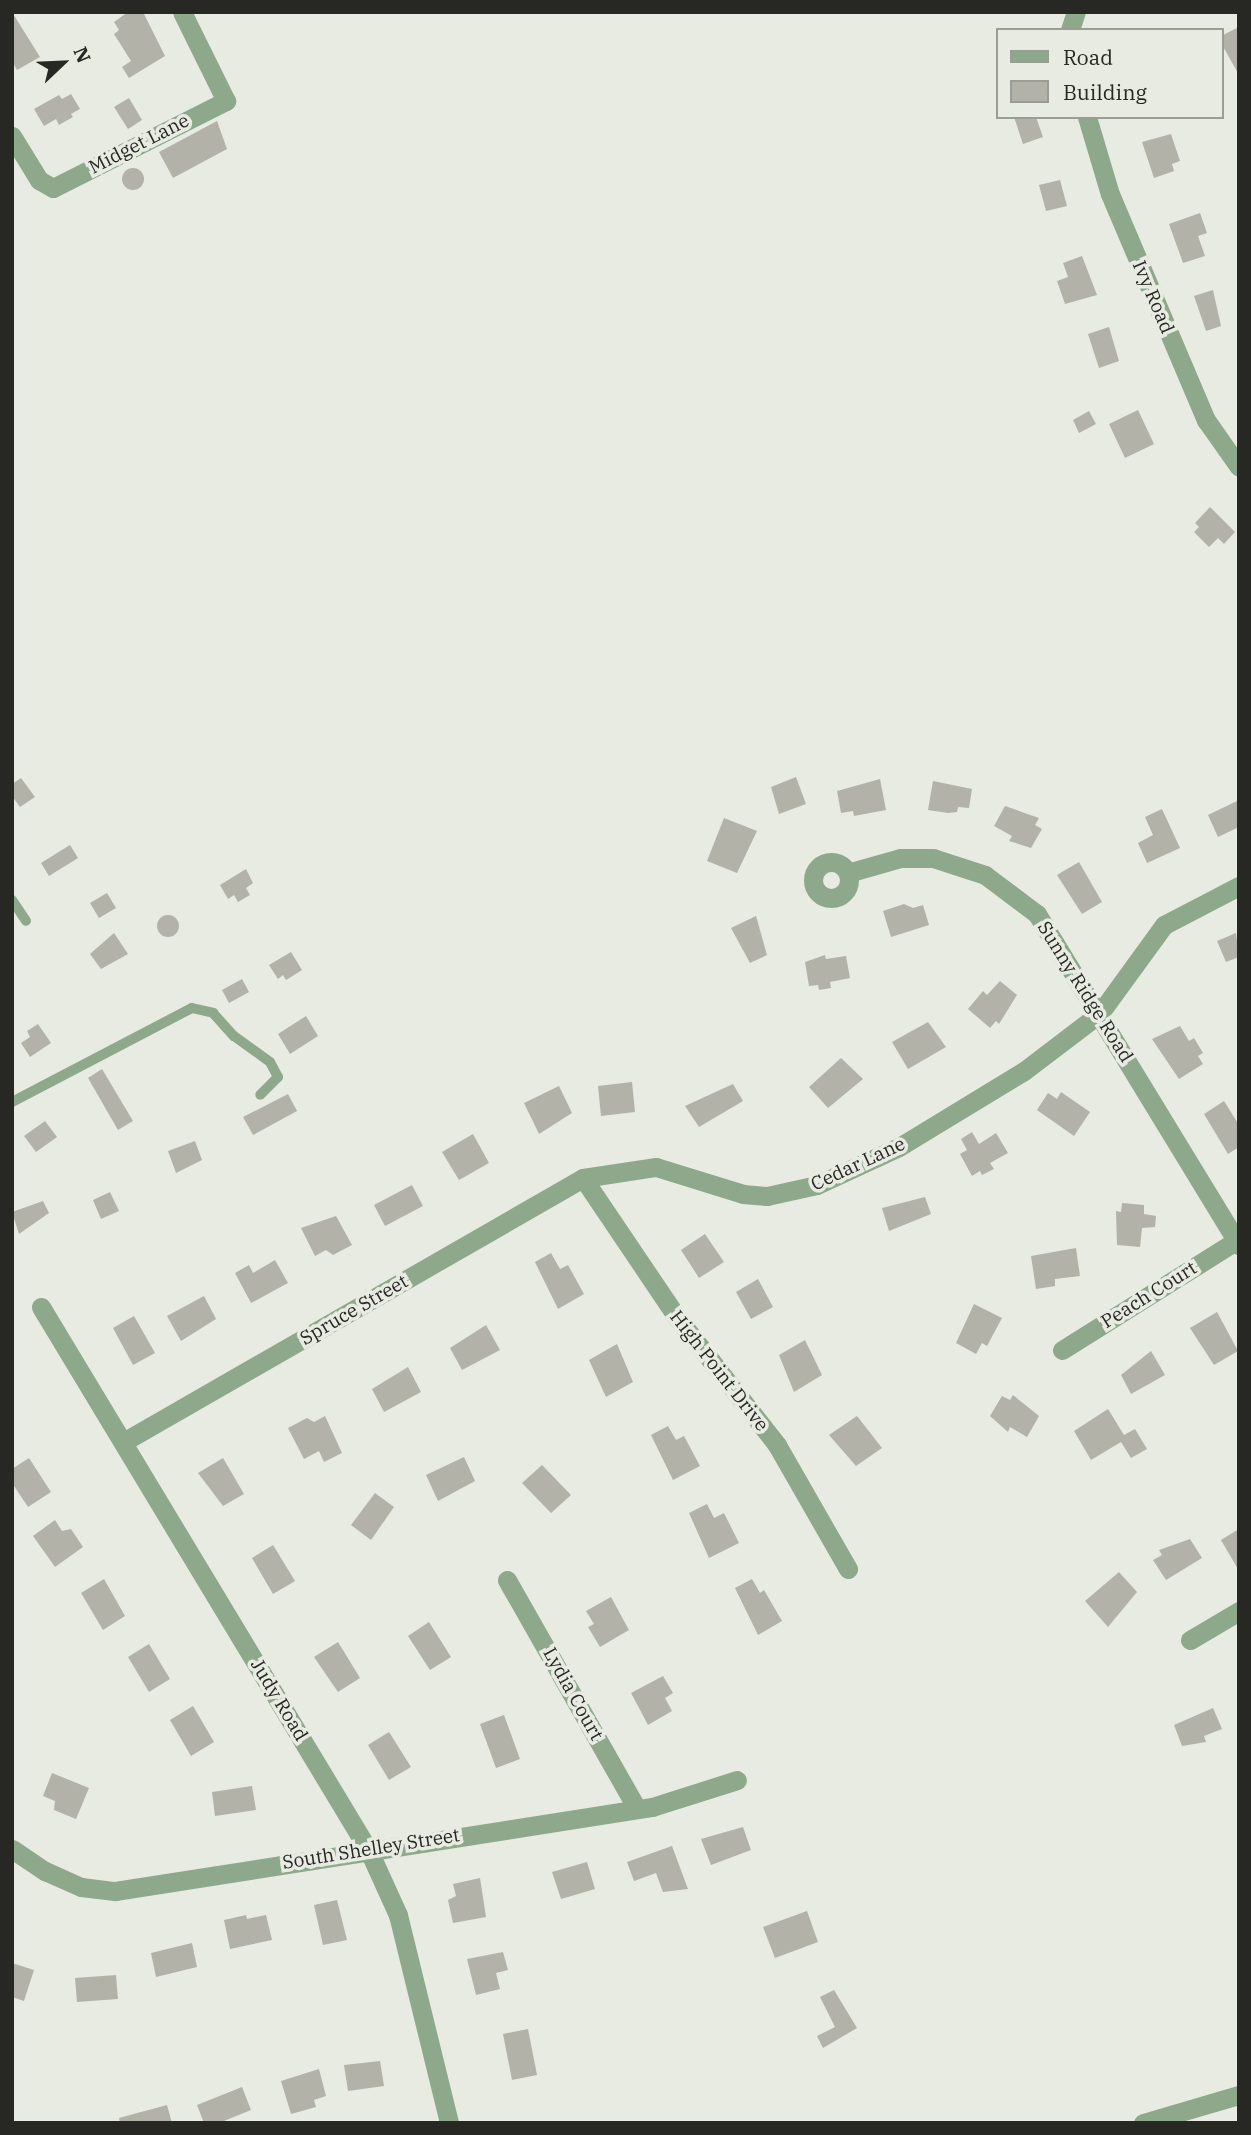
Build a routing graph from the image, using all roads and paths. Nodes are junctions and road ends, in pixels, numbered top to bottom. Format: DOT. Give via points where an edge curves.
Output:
graph roads {
  1 [pos="182,12"];
  2 [pos="1088,119"];
  3 [pos="12,136"];
  4 [pos="1239,467"];
  5 [pos="851,872"];
  6 [pos="1239,886"];
  7 [pos="12,900"];
  8 [pos="26,921"];
  9 [pos="1100,1013"];
  10 [pos="260,1095"];
  11 [pos="12,1102"];
  12 [pos="583,1178"];
  13 [pos="1238,1243"];
  14 [pos="41,1307"];
  15 [pos="1062,1350"];
  16 [pos="125,1441"];
  17 [pos="848,1569"];
  18 [pos="507,1580"];
  19 [pos="1239,1611"];
  20 [pos="1190,1640"];
  21 [pos="737,1780"];
  22 [pos="637,1809"];
  23 [pos="12,1849"];
  24 [pos="369,1851"];
  25 [pos="1239,2095"];
  26 [pos="449,2123"];
  27 [pos="1143,2123"];
  1 -- 3 [label="street, Midget Lane" via="226,101 52,188 38,180"];
  2 -- 4 [label="street, Ivy Road" via="1110,194 1206,420"];
  5 -- 9 [label="street, Sunny Ridge Road" via="900,858 933,858 985,875 1037,914"];
  6 -- 9 [label="street" via="1164,925"];
  7 -- 8 [label="lane"];
  9 -- 12 [label="street, Cedar Lane" via="1024,1070 898,1147 793,1193 743,1194 656,1167"];
  9 -- 13 [label="street, Sunny Ridge Road"];
  10 -- 11 [label="lane" via="278,1077 270,1062 234,1036 213,1013 192,1008"];
  12 -- 16 [label="street, Spruce Street"];
  12 -- 17 [label="street, High Point Drive" via="676,1316 777,1445"];
  13 -- 15 [label="street, Peach Court"];
  14 -- 16 [label="street, Judy Road"];
  16 -- 24 [label="street, Judy Road"];
  18 -- 22 [label="street, Lydia Court"];
  19 -- 20 [label="street"];
  21 -- 22 [label="street, South Shelley Street"];
  22 -- 24 [label="street, South Shelley Street"];
  23 -- 24 [label="street, South Shelley Street" via="69,1881 115,1891"];
  24 -- 26 [label="street, Judy Road" via="398,1915"];
  25 -- 27 [label="street"];
}
